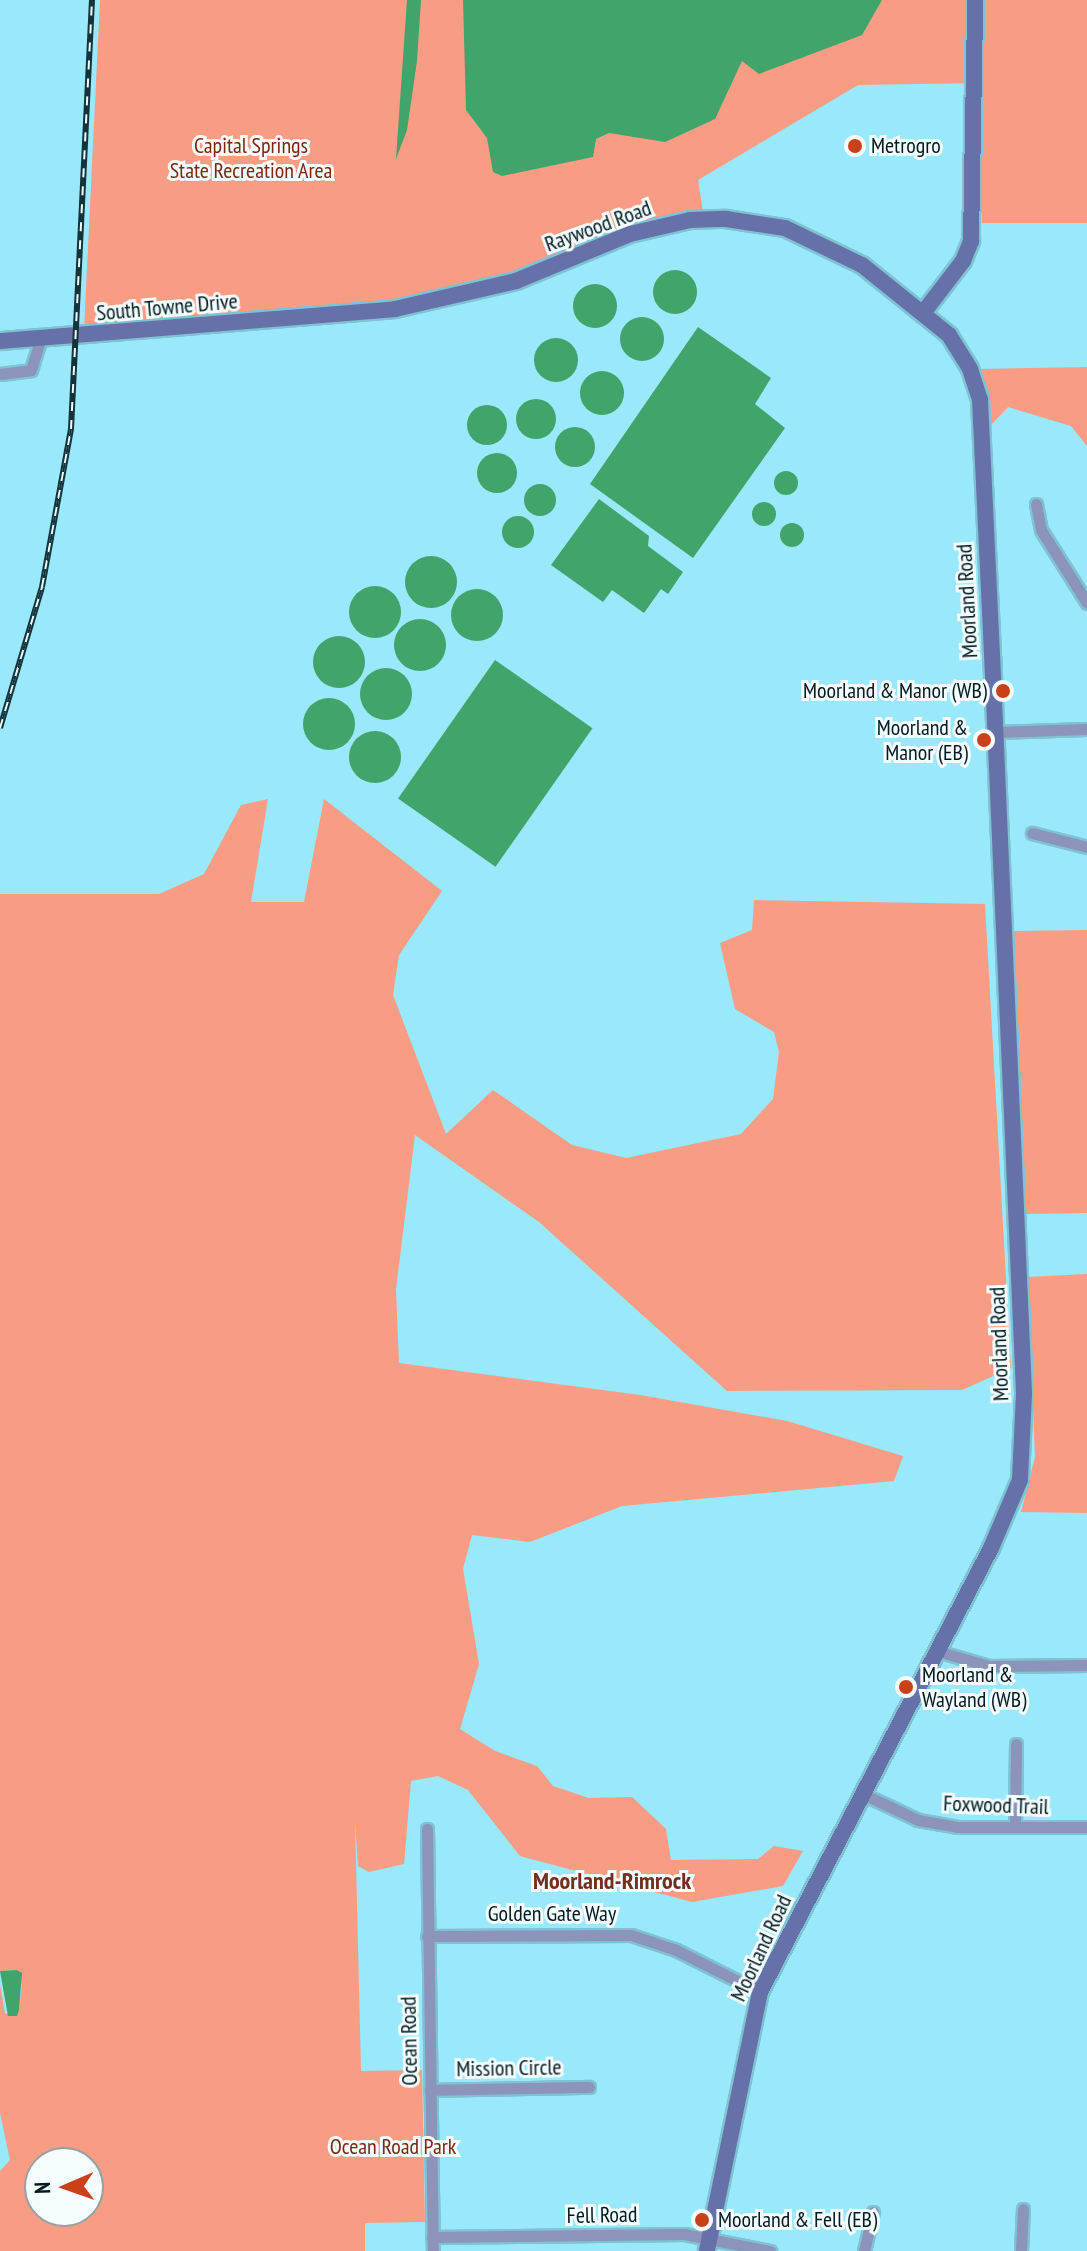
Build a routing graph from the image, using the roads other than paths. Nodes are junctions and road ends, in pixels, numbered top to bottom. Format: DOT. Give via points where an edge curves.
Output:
graph roads {
  1 [pos="975,0"];
  2 [pos="923,313"];
  3 [pos="338,314"];
  4 [pos="40,340"];
  5 [pos="0,341"];
  6 [pos="970,369"];
  7 [pos="0,374"];
  8 [pos="1036,504"];
  9 [pos="1087,603"];
  10 [pos="1087,729"];
  11 [pos="995,732"];
  12 [pos="1032,833"];
  13 [pos="1087,847"];
  14 [pos="937,1651"];
  15 [pos="1087,1665"];
  16 [pos="1016,1744"];
  17 [pos="863,1794"];
  18 [pos="1015,1827"];
  19 [pos="1087,1827"];
  20 [pos="427,1829"];
  21 [pos="427,1936"];
  22 [pos="760,1992"];
  23 [pos="589,2087"];
  24 [pos="430,2090"];
  25 [pos="1023,2209"];
  26 [pos="873,2212"];
  27 [pos="432,2237"];
  28 [pos="708,2244"];
  29 [pos="433,2251"];
  30 [pos="770,2251"];
  31 [pos="864,2251"];
  32 [pos="1021,2251"];
  1 -- 2 [label="street" via="971,241 963,261"];
  2 -- 3 [label="street, Raywood Road" via="835,248 785,228 726,219 690,220 630,234 472,294"];
  2 -- 6 [label="street, Raywood Road" via="949,335"];
  3 -- 4 [label="street, South Towne Drive"];
  4 -- 5 [label="street, South Towne Drive"];
  4 -- 7 [label="street" via="31,370"];
  6 -- 11 [label="street, Moorland Road" via="980,400"];
  8 -- 9 [label="street" via="1041,530"];
  10 -- 11 [label="street"];
  11 -- 14 [label="street, Moorland Road" via="1024,1451 1015,1500"];
  12 -- 13 [label="street"];
  14 -- 15 [label="street" via="989,1666"];
  14 -- 17 [label="street, Moorland Road"];
  16 -- 18 [label="street"];
  17 -- 18 [label="street, Foxwood Trail" via="928,1823"];
  17 -- 22 [label="street, Moorland Road"];
  18 -- 19 [label="street, Foxwood Trail"];
  20 -- 21 [label="street, Ocean Road"];
  21 -- 22 [label="street, Golden Gate Way" via="631,1935 676,1950"];
  21 -- 24 [label="street, Ocean Road"];
  22 -- 28 [label="street, Moorland Road"];
  23 -- 24 [label="street, Mission Circle"];
  24 -- 27 [label="street, Ocean Road"];
  25 -- 32 [label="street"];
  26 -- 31 [label="street"];
  27 -- 28 [label="street, Fell Road"];
  27 -- 29 [label="street, Ocean Road"];
  28 -- 30 [label="street, Fell Road"];
}
